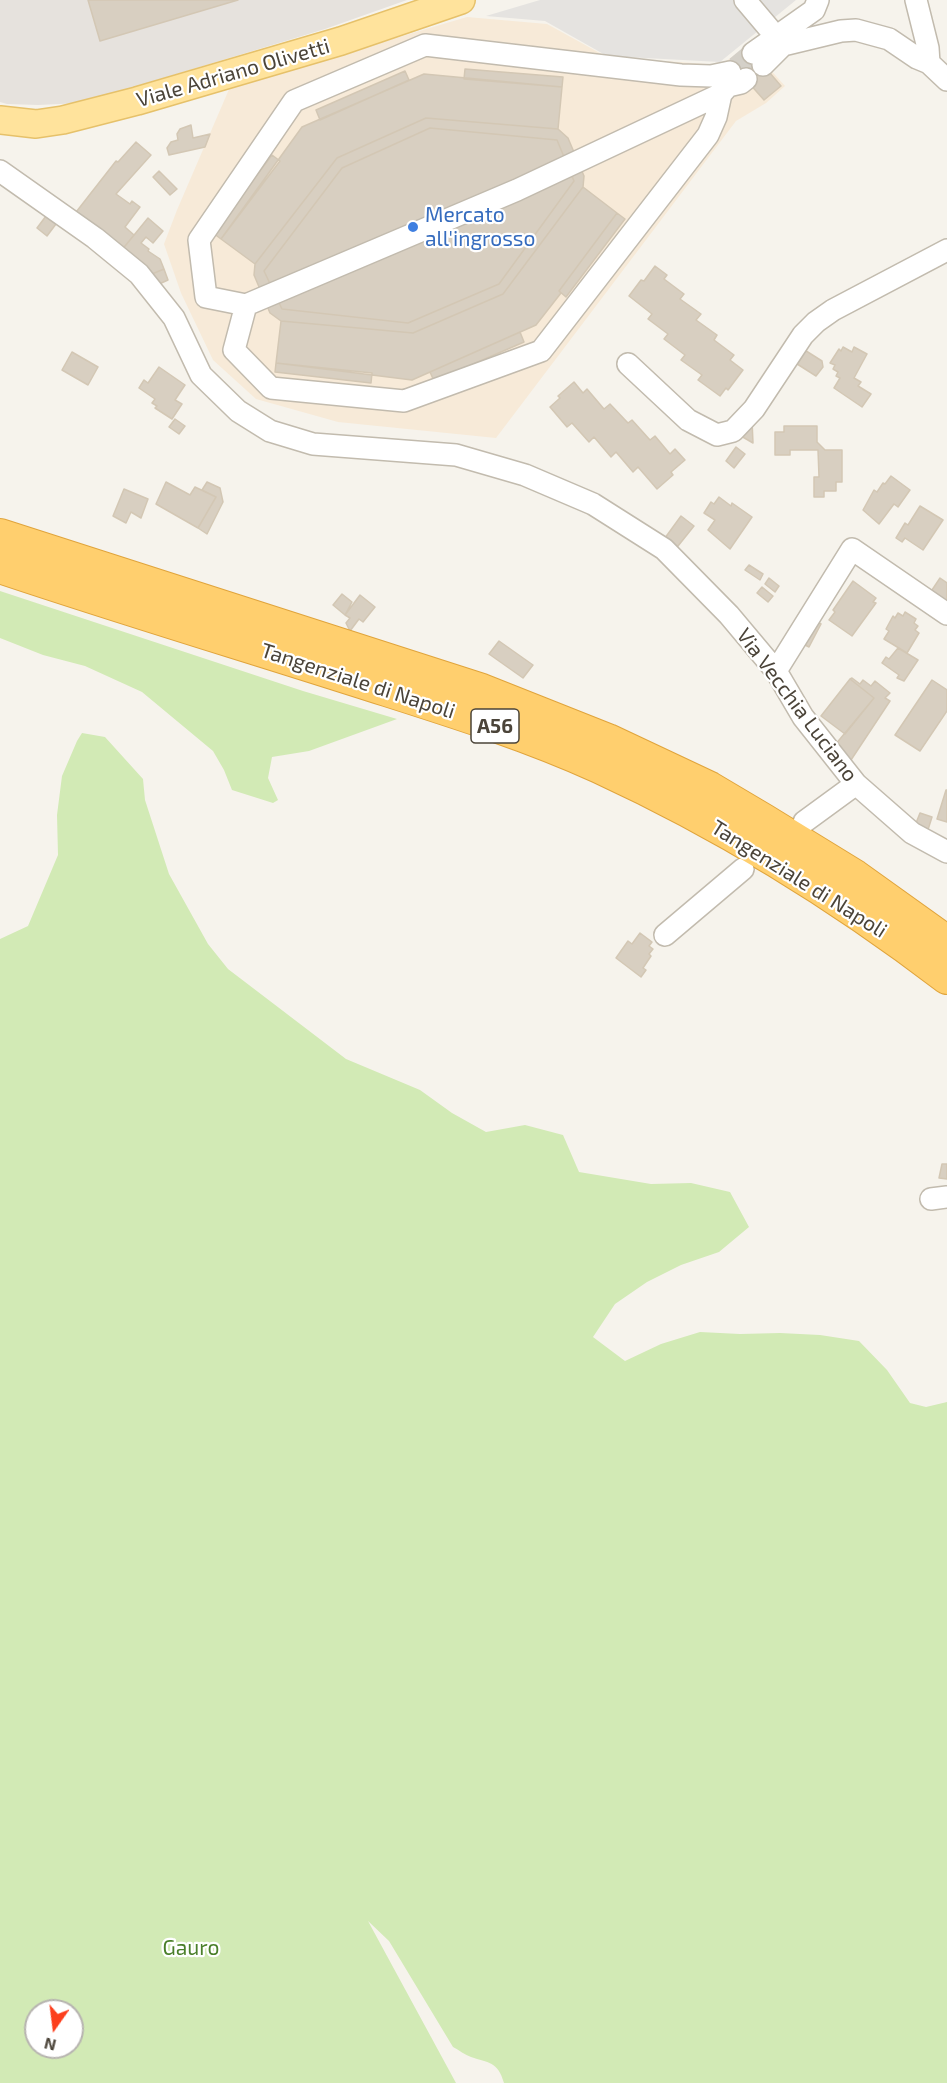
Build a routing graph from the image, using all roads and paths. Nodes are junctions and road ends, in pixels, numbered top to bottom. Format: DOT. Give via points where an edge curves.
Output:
graph roads {
  1 [pos="461,0"];
  2 [pos="745,0"];
  3 [pos="833,0"];
  4 [pos="916,0"];
  5 [pos="816,5"];
  6 [pos="780,40"];
  7 [pos="758,59"];
  8 [pos="929,63"];
  9 [pos="732,80"];
  10 [pos="947,80"];
  11 [pos="0,120"];
  12 [pos="0,171"];
  13 [pos="947,250"];
  14 [pos="246,304"];
  15 [pos="628,364"];
  16 [pos="0,535"];
  17 [pos="0,567"];
  18 [pos="947,614"];
  19 [pos="776,671"];
  20 [pos="856,784"];
  21 [pos="804,822"];
  22 [pos="947,852"];
  23 [pos="743,869"];
  24 [pos="665,935"];
  25 [pos="947,942"];
  26 [pos="947,978"];
  1 -- 11 [label="main road, Viale Adriano Olivetti" via="340,41 98,111 36,124"];
  2 -- 6 [label="street"];
  3 -- 5 [label="street"];
  4 -- 8 [label="street"];
  5 -- 6 [label="street"];
  6 -- 7 [label="street"];
  6 -- 8 [label="street" via="856,30 889,39"];
  8 -- 10 [label="street"];
  9 -- 14 [label="street" via="517,190"];
  9 -- 14 [label="street" via="708,135 541,351 404,401 271,388 234,350"];
  9 -- 14 [label="street" via="425,45 294,101 199,240 206,297"];
  12 -- 19 [label="street, Via Vecchia Luciano" via="139,274 174,318 201,375 238,411 270,431 313,444 456,455 525,475 593,504 664,549 729,615"];
  13 -- 15 [label="street" via="816,322 734,431 717,435 688,420"];
  16 -- 25 [label="highway, Tangenziale di Napoli / A56" via="482,690 608,740 710,788 764,819 855,876"];
  17 -- 26 [label="highway, Tangenziale di Napoli / A56" via="471,717 597,766 751,844 839,899"];
  18 -- 19 [label="street" via="852,549"];
  19 -- 20 [label="street, Via Vecchia Luciano" via="803,717"];
  20 -- 21 [label="street"];
  20 -- 22 [label="street, Via Vecchia Luciano" via="912,833"];
  23 -- 24 [label="street"];
}
